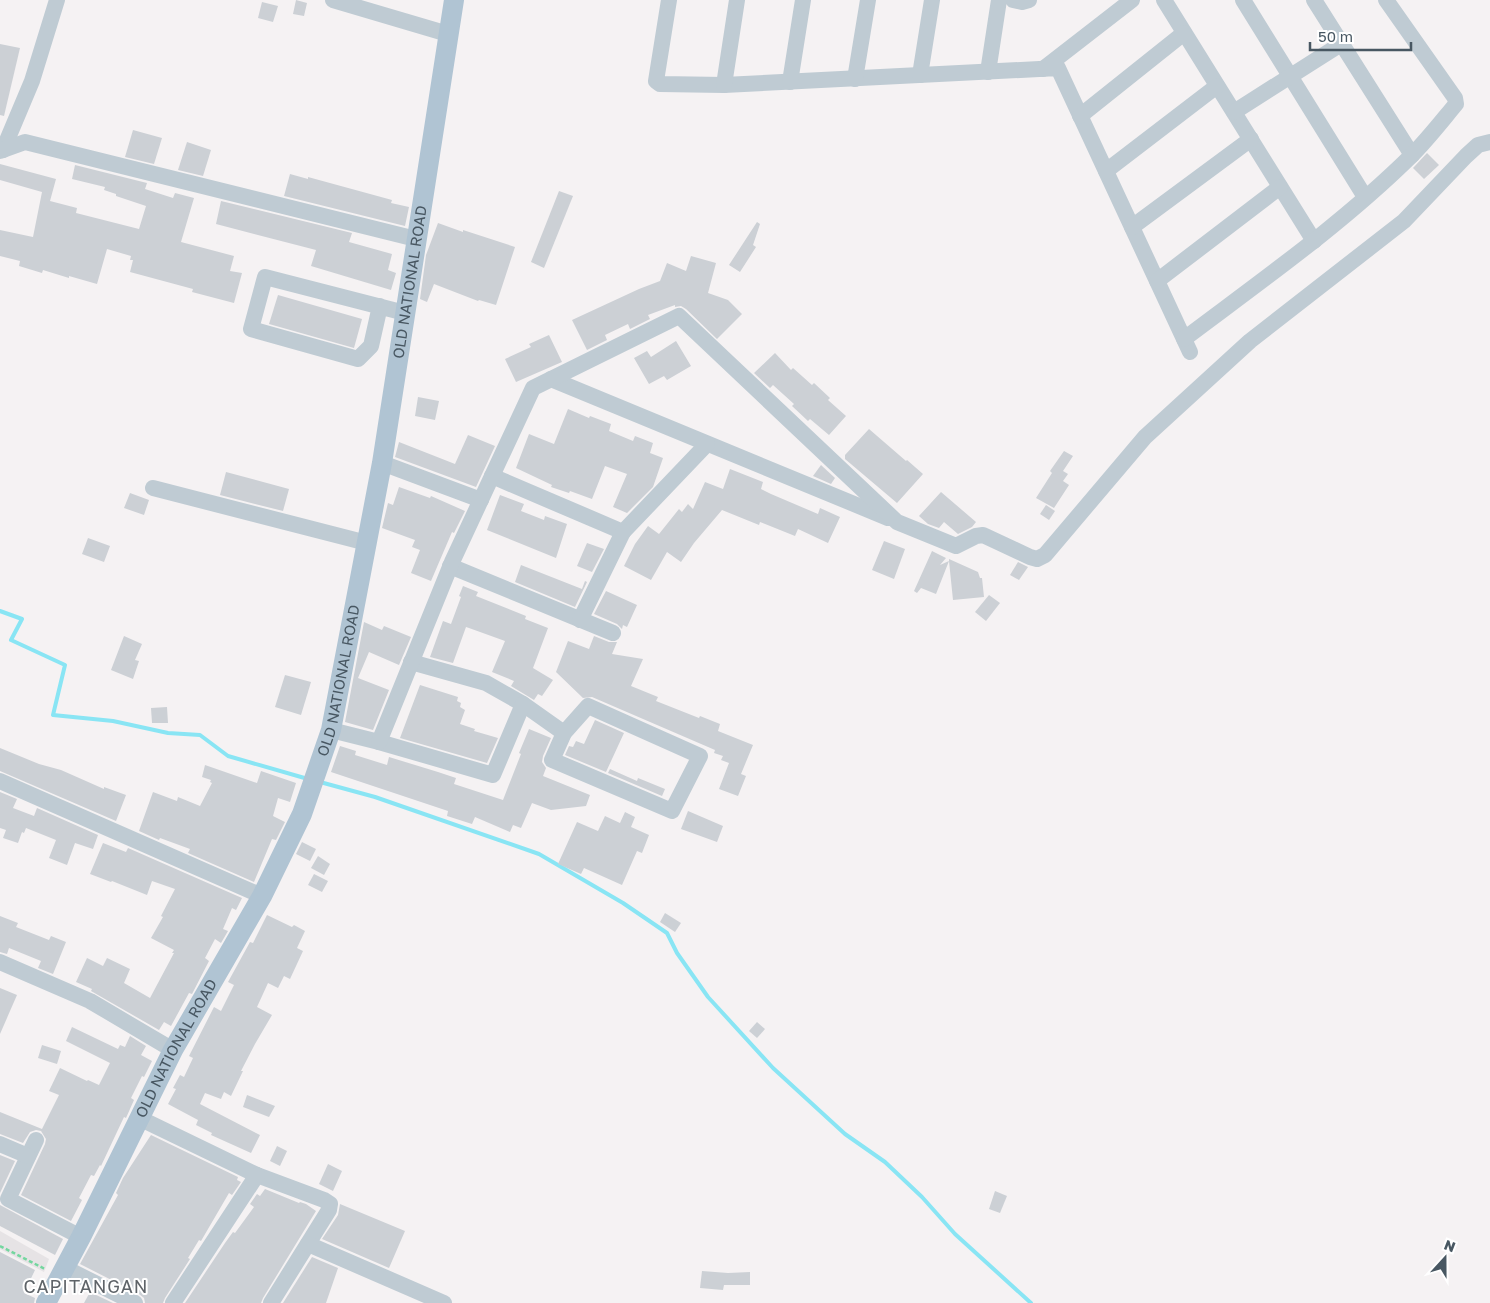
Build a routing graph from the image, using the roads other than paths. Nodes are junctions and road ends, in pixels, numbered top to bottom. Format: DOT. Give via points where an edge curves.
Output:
graph roads {
  1 [pos="57,0"];
  2 [pos="333,0"];
  3 [pos="454,0"];
  4 [pos="669,0"];
  5 [pos="737,0"];
  6 [pos="803,0"];
  7 [pos="868,0"];
  8 [pos="932,0"];
  9 [pos="999,0"];
  10 [pos="1013,0"];
  11 [pos="1029,0"];
  12 [pos="1132,0"];
  13 [pos="1164,0"];
  14 [pos="1243,0"];
  15 [pos="1314,0"];
  16 [pos="1386,0"];
  17 [pos="1184,33"];
  18 [pos="448,34"];
  19 [pos="1341,44"];
  20 [pos="1043,69"];
  21 [pos="988,72"];
  22 [pos="920,75"];
  23 [pos="1290,76"];
  24 [pos="855,78"];
  25 [pos="790,82"];
  26 [pos="724,85"];
  27 [pos="1217,86"];
  28 [pos="1234,112"];
  29 [pos="1080,116"];
  30 [pos="1251,139"];
  31 [pos="1490,142"];
  32 [pos="2,151"];
  33 [pos="1412,155"];
  34 [pos="1106,171"];
  35 [pos="1280,187"];
  36 [pos="1365,197"];
  37 [pos="1132,227"];
  38 [pos="416,239"];
  39 [pos="1314,241"];
  40 [pos="1157,281"];
  41 [pos="380,306"];
  42 [pos="405,313"];
  43 [pos="550,379"];
  44 [pos="707,444"];
  45 [pos="382,464"];
  46 [pos="492,476"];
  47 [pos="153,488"];
  48 [pos="480,500"];
  49 [pos="897,522"];
  50 [pos="623,532"];
  51 [pos="367,543"];
  52 [pos="450,566"];
  53 [pos="580,620"];
  54 [pos="613,634"];
  55 [pos="411,662"];
  56 [pos="522,704"];
  57 [pos="331,730"];
  58 [pos="564,734"];
  59 [pos="379,742"];
  60 [pos="0,781"];
  61 [pos="262,896"];
  62 [pos="0,962"];
  63 [pos="174,1050"];
  64 [pos="139,1118"];
  65 [pos="36,1140"];
  66 [pos="0,1144"];
  67 [pos="28,1156"];
  68 [pos="257,1175"];
  69 [pos="81,1237"];
  70 [pos="308,1244"];
  71 [pos="62,1273"];
  72 [pos="46,1303"];
  73 [pos="135,1303"];
  74 [pos="173,1303"];
  75 [pos="271,1303"];
  76 [pos="444,1303"];
  1 -- 32 [label="street" via="32,81"];
  2 -- 18 [label="street"];
  3 -- 18 [label="main road, OLD NATIONAL ROAD"];
  4 -- 26 [label="street" via="656,81 660,84"];
  5 -- 26 [label="street"];
  6 -- 25 [label="street"];
  7 -- 24 [label="street"];
  8 -- 22 [label="street"];
  9 -- 21 [label="street"];
  10 -- 11 [label="street"];
  12 -- 20 [label="street"];
  13 -- 17 [label="street"];
  14 -- 23 [label="street"];
  15 -- 19 [label="street"];
  16 -- 33 [label="street" via="1455,98 1456,104"];
  17 -- 27 [label="street"];
  17 -- 29 [label="street"];
  18 -- 38 [label="main road, OLD NATIONAL ROAD"];
  19 -- 23 [label="street"];
  19 -- 33 [label="street"];
  20 -- 21 [label="street"];
  20 -- 29 [label="street" via="1058,68"];
  21 -- 22 [label="street"];
  22 -- 24 [label="street"];
  23 -- 28 [label="street"];
  23 -- 36 [label="street"];
  24 -- 25 [label="street"];
  25 -- 26 [label="street"];
  27 -- 28 [label="street"];
  27 -- 34 [label="street"];
  28 -- 30 [label="street"];
  29 -- 34 [label="street"];
  30 -- 35 [label="street"];
  30 -- 37 [label="street"];
  31 -- 49 [label="street" via="1478,145 1404,221 1250,341 1145,437 1045,555 1038,559 1030,557 983,535 956,546"];
  32 -- 38 [label="street" via="25,142"];
  33 -- 36 [label="street"];
  34 -- 37 [label="street"];
  35 -- 39 [label="street"];
  35 -- 40 [label="street"];
  36 -- 39 [label="street"];
  37 -- 40 [label="street"];
  38 -- 42 [label="main road, OLD NATIONAL ROAD"];
  39 -- 40 [label="street" via="1187,345"];
  41 -- 41 [label="street" via="265,277 251,329 358,359 371,346"];
  41 -- 42 [label="street"];
  42 -- 45 [label="main road, OLD NATIONAL ROAD"];
  43 -- 44 [label="street"];
  43 -- 46 [label="street" via="533,388"];
  43 -- 49 [label="street" via="679,316"];
  44 -- 49 [label="street"];
  44 -- 50 [label="street"];
  45 -- 48 [label="street"];
  45 -- 51 [label="main road, OLD NATIONAL ROAD"];
  46 -- 48 [label="street"];
  46 -- 50 [label="street"];
  47 -- 51 [label="street"];
  48 -- 52 [label="street"];
  50 -- 53 [label="street"];
  51 -- 57 [label="main road, OLD NATIONAL ROAD"];
  52 -- 53 [label="street"];
  52 -- 55 [label="street"];
  53 -- 54 [label="street"];
  55 -- 56 [label="street" via="486,684"];
  55 -- 59 [label="street"];
  56 -- 58 [label="street"];
  56 -- 59 [label="street" via="493,775"];
  57 -- 59 [label="street"];
  57 -- 61 [label="main road, OLD NATIONAL ROAD" via="302,814"];
  58 -- 58 [label="street" via="588,706 700,756 672,811 552,760"];
  60 -- 61 [label="street"];
  61 -- 63 [label="main road, OLD NATIONAL ROAD"];
  62 -- 63 [label="street" via="90,1001"];
  63 -- 64 [label="main road, OLD NATIONAL ROAD"];
  64 -- 68 [label="street"];
  64 -- 69 [label="main road, OLD NATIONAL ROAD"];
  65 -- 67 [label="street"];
  66 -- 67 [label="street"];
  67 -- 69 [label="street" via="8,1199"];
  68 -- 70 [label="street" via="330,1204"];
  68 -- 74 [label="street"];
  69 -- 71 [label="main road, OLD NATIONAL ROAD"];
  70 -- 75 [label="street"];
  70 -- 76 [label="street"];
  71 -- 72 [label="main road, OLD NATIONAL ROAD"];
  71 -- 73 [label="street"];
}
